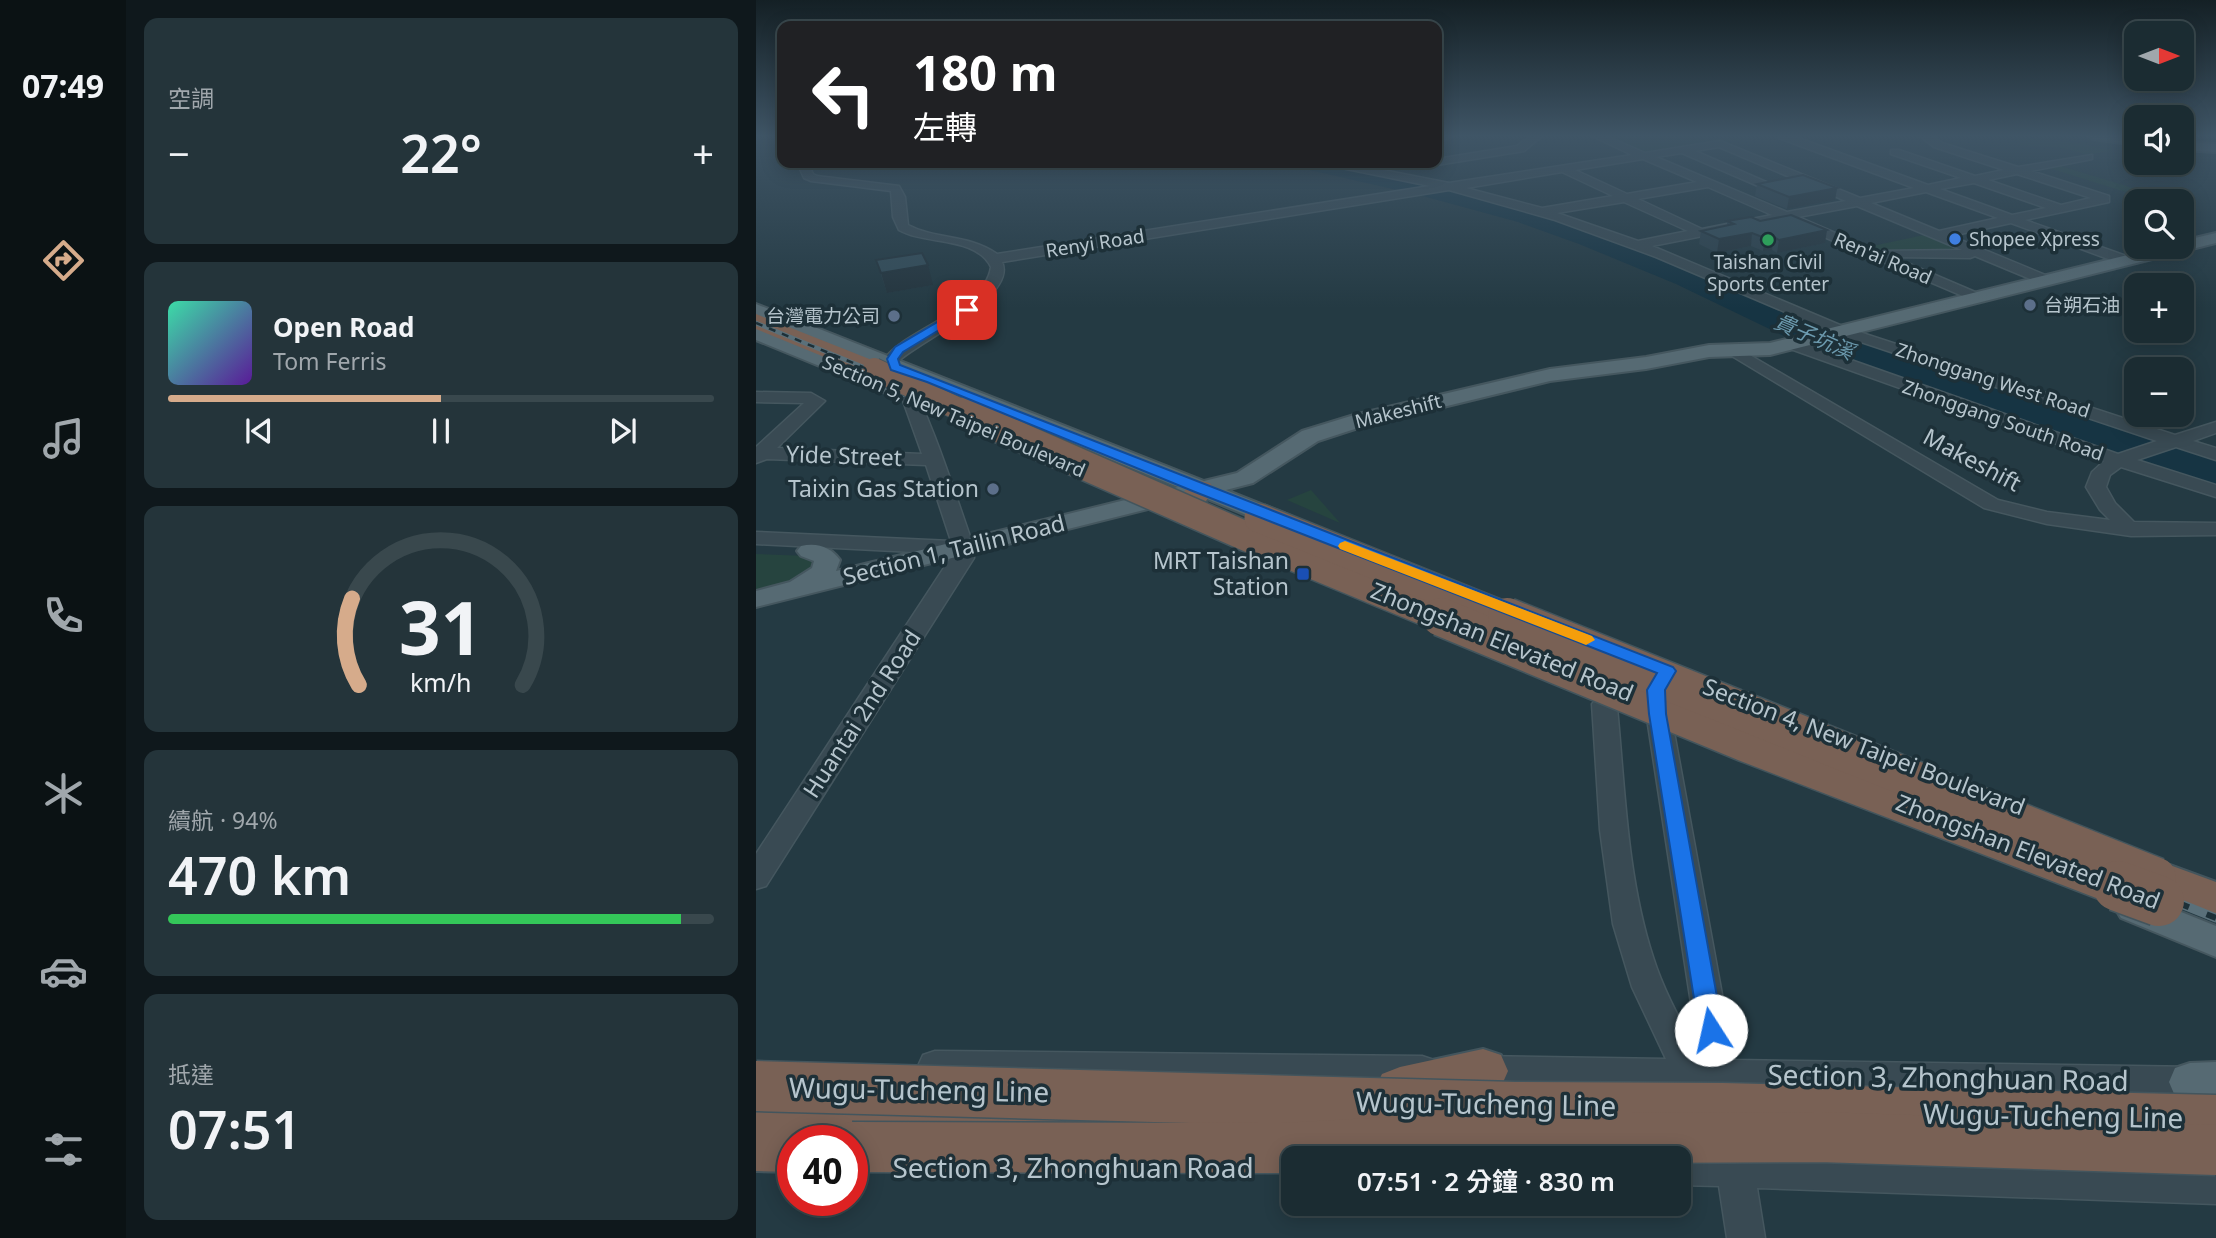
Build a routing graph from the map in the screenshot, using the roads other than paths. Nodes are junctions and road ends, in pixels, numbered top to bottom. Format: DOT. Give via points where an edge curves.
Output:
graph roads {
  1 [pos="898,193"];
  2 [pos="1411,193"];
  3 [pos="1468,193"];
  4 [pos="1617,193"];
  5 [pos="1653,193"];
  6 [pos="1729,193"];
  7 [pos="1837,193"];
  8 [pos="1905,193"];
  9 [pos="1942,193"];
  10 [pos="2013,193"];
  11 [pos="2086,193"];
  12 [pos="1627,197"];
  13 [pos="1858,202"];
  14 [pos="2061,209"];
  15 [pos="1540,211"];
  16 [pos="1782,216"];
  17 [pos="2012,219"];
  18 [pos="1699,232"];
  19 [pos="1938,235"];
  20 [pos="2216,238"];
  21 [pos="2194,243"];
  22 [pos="1632,245"];
  23 [pos="1869,253"];
  24 [pos="1984,254"];
  25 [pos="993,259"];
  26 [pos="2128,259"];
  27 [pos="2124,260"];
  28 [pos="2045,280"];
  29 [pos="1977,298"];
  30 [pos="756,309"];
  31 [pos="756,321"];
  32 [pos="756,332"];
  33 [pos="1838,332"];
  34 [pos="1794,343"];
  35 [pos="1730,349"];
  36 [pos="885,368"];
  37 [pos="909,395"];
  38 [pos="756,397"];
  39 [pos="1044,425"];
  40 [pos="2216,427"];
  41 [pos="1010,440"];
  42 [pos="2173,441"];
  43 [pos="2216,454"];
  44 [pos="758,455"];
  45 [pos="2121,459"];
  46 [pos="933,460"];
  47 [pos="2216,491"];
  48 [pos="1196,495"];
  49 [pos="1151,501"];
  50 [pos="2216,529"];
  51 [pos="2131,530"];
  52 [pos="756,538"];
  53 [pos="756,549"];
  54 [pos="999,549"];
  55 [pos="810,551"];
  56 [pos="963,553"];
  57 [pos="927,562"];
  58 [pos="798,588"];
  59 [pos="756,599"];
  60 [pos="1660,692"];
  61 [pos="1614,696"];
  62 [pos="756,878"];
  63 [pos="2216,884"];
  64 [pos="2158,889"];
  65 [pos="2216,900"];
  66 [pos="2216,914"];
  67 [pos="2216,925"];
  68 [pos="2216,942"];
  69 [pos="756,1064"];
  70 [pos="1483,1071"];
  71 [pos="1704,1073"];
  72 [pos="756,1086"];
  73 [pos="2209,1092"];
  74 [pos="756,1117"];
  75 [pos="1272,1120"];
  76 [pos="806,1125"];
  77 [pos="868,1133"];
  78 [pos="868,1133"];
  79 [pos="756,1146"];
  80 [pos="1389,1146"];
  81 [pos="777,1147"];
  82 [pos="2216,1150"];
  83 [pos="1281,1166"];
  84 [pos="1691,1167"];
  85 [pos="1734,1167"];
  86 [pos="777,1169"];
  87 [pos="868,1169"];
  88 [pos="756,1170"];
  89 [pos="2216,1185"];
  90 [pos="1746,1238"];
  1 -- 25 [label="street" via="899,222 908,230 967,243"];
  2 -- 25 [label="street, Renyi Road"];
  3 -- 15 [label="street, Zhonggang West Road"];
  4 -- 12 [label="street"];
  5 -- 12 [label="street"];
  6 -- 16 [label="street, Ren'ai Road"];
  7 -- 13 [label="street"];
  8 -- 13 [label="street"];
  9 -- 17 [label="street"];
  10 -- 14 [label="street"];
  11 -- 14 [label="street" via="2105,199"];
  12 -- 15 [label="street"];
  12 -- 18 [label="street"];
  13 -- 16 [label="street"];
  13 -- 19 [label="street"];
  14 -- 17 [label="street"];
  15 -- 22 [label="street, Zhonggang West Road"];
  16 -- 18 [label="street"];
  16 -- 23 [label="street, Ren'ai Road"];
  17 -- 19 [label="street"];
  17 -- 27 [label="street"];
  18 -- 22 [label="street"];
  19 -- 24 [label="street"];
  20 -- 21 [label="main road, Makeshift"];
  22 -- 33 [label="street, Zhonggang West Road"];
  23 -- 24 [label="street"];
  23 -- 29 [label="street, Ren'ai Road"];
  24 -- 28 [label="street"];
  25 -- 36 [label="street" via="999,272 994,283 959,315 899,350"];
  26 -- 27 [label="main road, Makeshift"];
  27 -- 28 [label="main road, Makeshift"];
  28 -- 29 [label="main road, Makeshift"];
  29 -- 33 [label="main road, Makeshift"];
  30 -- 36 [label="main road, Section 5, New Taipei Boulevard"];
  31 -- 36 [label="highway, Zhongshan Elevated Road"];
  32 -- 37 [label="main road, Section 5, New Taipei Boulevard"];
  33 -- 34 [label="main road, Makeshift"];
  33 -- 42 [label="street, Zhonggang West Road"];
  34 -- 35 [label="main road, Makeshift" via="1770,349"];
  34 -- 45 [label="street, Zhonggang South Road"];
  35 -- 48 [label="main road, Makeshift" via="1550,375 1354,422 1310,436 1245,478"];
  35 -- 51 [label="street, Makeshift" via="1991,504 2056,520"];
  36 -- 37 [label="street"];
  36 -- 39 [label="main road, Section 5, New Taipei Boulevard"];
  36 -- 64 [label="highway, Zhongshan Elevated Road, bridge" via="958,410 1259,542 1744,742 1962,828"];
  37 -- 41 [label="main road, Section 5, New Taipei Boulevard"];
  37 -- 46 [label="street"];
  38 -- 44 [label="street" via="816,401"];
  39 -- 41 [label="main road" via="1019,429"];
  39 -- 48 [label="main road, Section 5, New Taipei Boulevard"];
  40 -- 42 [label="street"];
  41 -- 49 [label="main road, Section 5, New Taipei Boulevard"];
  42 -- 43 [label="street, Zhonggang West Road"];
  42 -- 45 [label="street"];
  44 -- 46 [label="street, Yide Street"];
  45 -- 47 [label="street, Zhonggang South Road"];
  45 -- 51 [label="street" via="2101,472 2096,487"];
  46 -- 56 [label="street"];
  48 -- 49 [label="highway"];
  48 -- 60 [label="main road, Section 4, New Taipei Boulevard"];
  48 -- 64 [label="highway, bridge" via="1415,592"];
  49 -- 56 [label="main road, Section 1, Tailin Road"];
  49 -- 61 [label="main road, Section 4, New Taipei Boulevard"];
  50 -- 51 [label="street, Makeshift"];
  52 -- 56 [label="street"];
  53 -- 55 [label="street"];
  54 -- 56 [label="main road, Section 1, Tailin Road"];
  55 -- 57 [label="street"];
  55 -- 58 [label="main road" via="822,555 827,568"];
  56 -- 57 [label="main road, Section 1, Tailin Road"];
  56 -- 62 [label="street, Huantai 2nd Road"];
  57 -- 58 [label="main road, Section 1, Tailin Road"];
  58 -- 59 [label="main road, Section 1, Tailin Road"];
  60 -- 61 [label="main road, Section 4, New Taipei Boulevard"];
  60 -- 63 [label="main road, Section 4, New Taipei Boulevard"];
  60 -- 66 [label="main road, Section 4, New Taipei Boulevard"];
  60 -- 68 [label="main road, Section 4, New Taipei Boulevard"];
  60 -- 71 [label="street"];
  61 -- 71 [label="street" via="1604,704 1625,905 1636,955 1667,1027"];
  64 -- 65 [label="highway, Zhongshan Elevated Road"];
  64 -- 67 [label="highway, Zhongshan Elevated Road"];
  69 -- 70 [label="street, Section 3, Zhonghuan Road"];
  70 -- 71 [label="street, Section 3, Zhonghuan Road"];
  70 -- 75 [label="highway"];
  71 -- 73 [label="street, Section 3, Zhonghuan Road"];
  71 -- 85 [label="street"];
  72 -- 73 [label="highway, Wugu-Tucheng Line, bridge" via="1515,1107 1723,1108"];
  74 -- 76 [label="highway"];
  75 -- 77 [label="highway"];
  75 -- 80 [label="highway"];
  78 -- 82 [label="highway, Wugu-Tucheng Line, bridge" via="1282,1148 1445,1139 1820,1137"];
  79 -- 81 [label="highway"];
  83 -- 87 [label="street, Section 3, Zhonghuan Road"];
  84 -- 85 [label="street"];
  85 -- 89 [label="street"];
  85 -- 90 [label="street"];
  86 -- 88 [label="street"];
}
